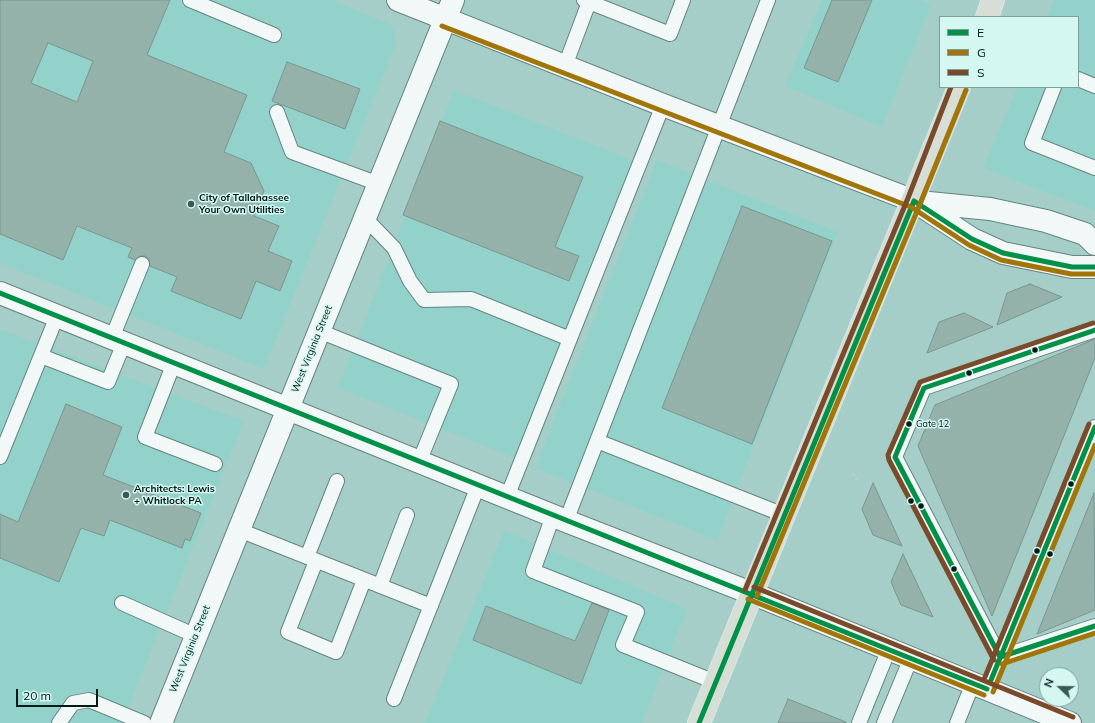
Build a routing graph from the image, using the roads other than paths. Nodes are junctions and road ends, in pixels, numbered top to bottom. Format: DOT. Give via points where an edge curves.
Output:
graph roads {
  1 [pos="191,0"];
  2 [pos="398,0"];
  3 [pos="683,0"];
  4 [pos="768,0"];
  5 [pos="993,0"];
  6 [pos="587,1"];
  7 [pos="449,10"];
  8 [pos="986,16"];
  9 [pos="274,35"];
  10 [pos="565,66"];
  11 [pos="1079,79"];
  12 [pos="1095,86"];
  13 [pos="959,88"];
  14 [pos="1054,88"];
  15 [pos="662,105"];
  16 [pos="277,112"];
  17 [pos="720,127"];
  18 [pos="1095,168"];
  19 [pos="378,184"];
  20 [pos="914,201"];
  21 [pos="365,218"];
  22 [pos="1095,244"];
  23 [pos="142,264"];
  24 [pos="1095,267"];
  25 [pos="0,293"];
  26 [pos="57,316"];
  27 [pos="319,330"];
  28 [pos="1095,330"];
  29 [pos="570,339"];
  30 [pos="118,340"];
  31 [pos="41,356"];
  32 [pos="174,363"];
  33 [pos="288,409"];
  34 [pos="1095,428"];
  35 [pos="597,441"];
  36 [pos="0,457"];
  37 [pos="419,462"];
  38 [pos="215,464"];
  39 [pos="337,481"];
  40 [pos="478,486"];
  41 [pos="507,497"];
  42 [pos="408,515"];
  43 [pos="784,515"];
  44 [pos="560,518"];
  45 [pos="239,530"];
  46 [pos="312,559"];
  47 [pos="364,580"];
  48 [pos="380,586"];
  49 [pos="751,593"];
  50 [pos="122,603"];
  51 [pos="431,606"];
  52 [pos="1095,626"];
  53 [pos="196,636"];
  54 [pos="889,649"];
  55 [pos="1000,657"];
  56 [pos="911,658"];
  57 [pos="716,682"];
  58 [pos="980,686"];
  59 [pos="394,699"];
  60 [pos="1061,721"];
  61 [pos="59,723"];
  62 [pos="144,723"];
  63 [pos="161,723"];
  64 [pos="699,723"];
  65 [pos="859,723"];
  66 [pos="884,723"];
  67 [pos="957,723"];
  1 -- 9 [label="lane"];
  2 -- 7 [label="street"];
  3 -- 6 [label="lane" via="670,34"];
  4 -- 17 [label="lane"];
  5 -- 8 [label="main road"];
  6 -- 10 [label="lane"];
  7 -- 10 [label="street"];
  7 -- 19 [label="street, West Virginia Street"];
  10 -- 15 [label="street"];
  11 -- 12 [label="lane"];
  13 -- 20 [label="main road"];
  14 -- 18 [label="lane" via="1032,143"];
  15 -- 17 [label="street"];
  15 -- 29 [label="lane"];
  16 -- 19 [label="lane" via="292,152"];
  17 -- 20 [label="street"];
  17 -- 35 [label="lane"];
  19 -- 21 [label="street, West Virginia Street"];
  20 -- 22 [label="street" via="990,209 1046,221 1084,234"];
  20 -- 24 [label="street" via="972,239 1003,253 1072,266"];
  20 -- 43 [label="main road"];
  21 -- 27 [label="street, West Virginia Street"];
  21 -- 29 [label="lane" via="394,248 410,281 424,300 471,298"];
  23 -- 30 [label="lane"];
  25 -- 26 [label="street"];
  26 -- 30 [label="street"];
  26 -- 31 [label="lane"];
  27 -- 33 [label="street, West Virginia Street"];
  27 -- 37 [label="lane" via="451,384"];
  28 -- 55 [label="lane" via="924,388 895,457"];
  29 -- 41 [label="lane"];
  30 -- 31 [label="lane" via="108,382"];
  30 -- 32 [label="street"];
  31 -- 36 [label="lane"];
  32 -- 33 [label="street"];
  32 -- 38 [label="lane" via="145,437"];
  33 -- 37 [label="street"];
  33 -- 45 [label="street, West Virginia Street"];
  34 -- 55 [label="lane"];
  35 -- 43 [label="lane"];
  35 -- 44 [label="lane"];
  37 -- 40 [label="street"];
  39 -- 46 [label="lane"];
  40 -- 41 [label="street"];
  40 -- 51 [label="lane"];
  41 -- 44 [label="street"];
  42 -- 48 [label="lane"];
  43 -- 49 [label="main road"];
  44 -- 49 [label="street"];
  44 -- 57 [label="lane" via="533,571 637,612 623,645"];
  45 -- 46 [label="lane"];
  45 -- 53 [label="street, West Virginia Street"];
  46 -- 47 [label="lane"];
  46 -- 47 [label="lane" via="288,632 336,652"];
  47 -- 48 [label="lane"];
  48 -- 51 [label="lane"];
  49 -- 54 [label="street"];
  49 -- 57 [label="main road"];
  50 -- 53 [label="lane"];
  51 -- 59 [label="lane"];
  52 -- 55 [label="lane"];
  53 -- 63 [label="street, West Virginia Street"];
  54 -- 56 [label="street"];
  54 -- 65 [label="lane"];
  55 -- 58 [label="lane"];
  56 -- 58 [label="street"];
  56 -- 66 [label="lane"];
  57 -- 64 [label="main road"];
  58 -- 60 [label="street"];
  58 -- 67 [label="lane"];
  61 -- 62 [label="lane" via="73,703 89,700"];
}
